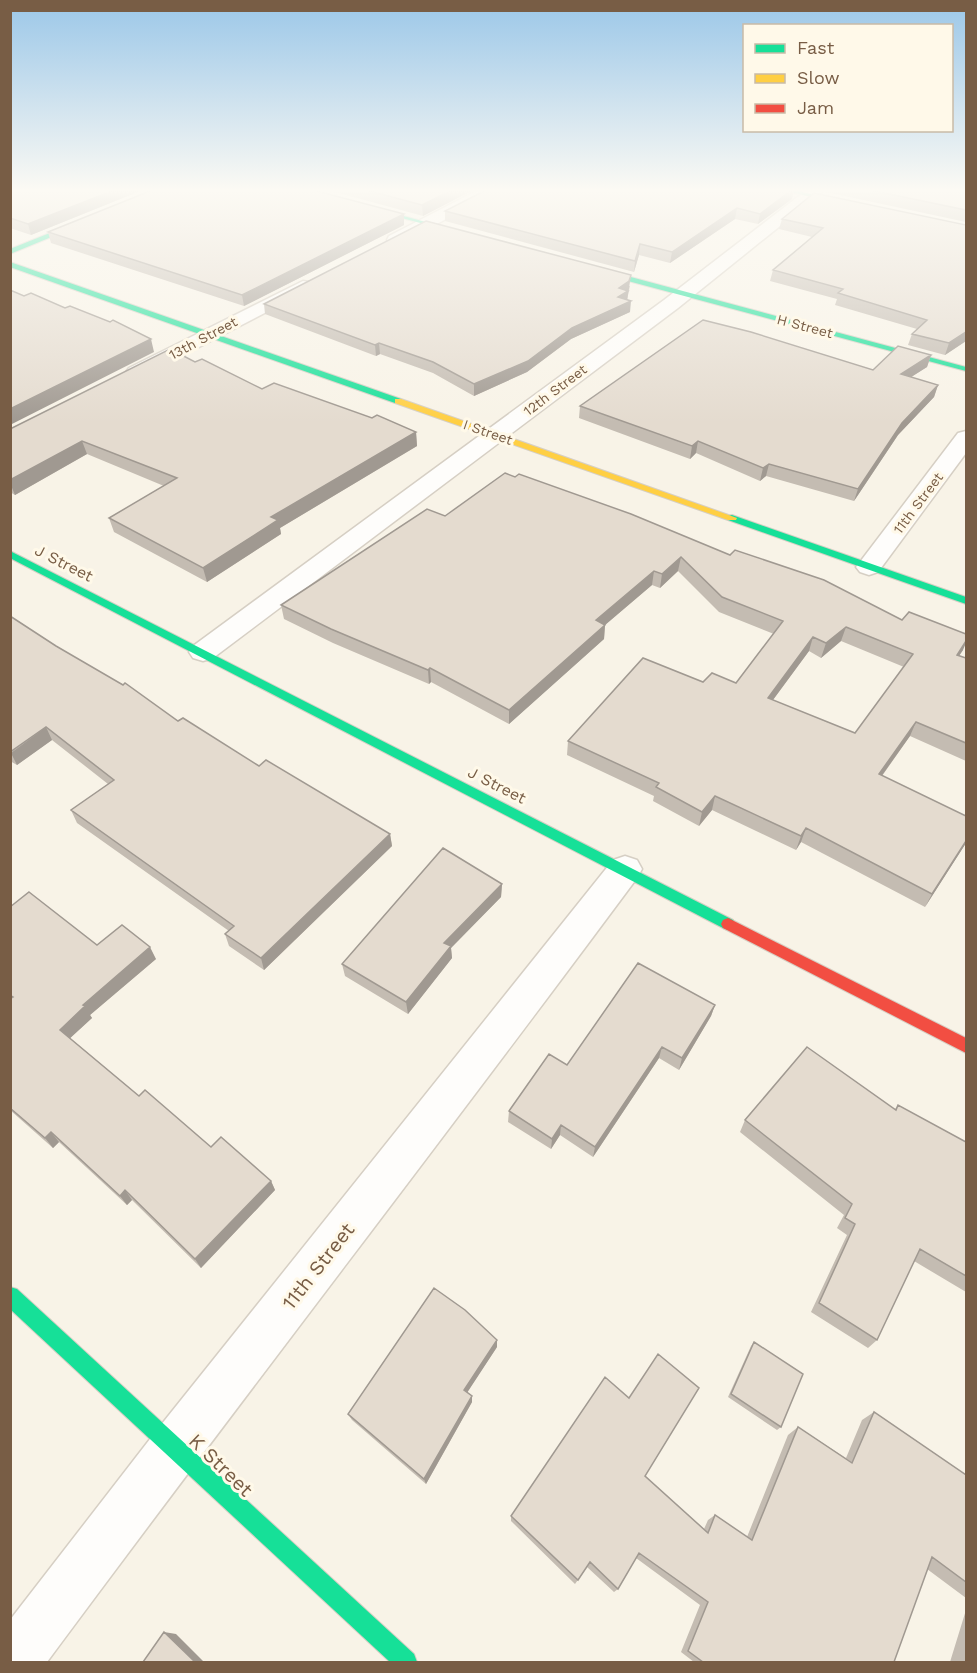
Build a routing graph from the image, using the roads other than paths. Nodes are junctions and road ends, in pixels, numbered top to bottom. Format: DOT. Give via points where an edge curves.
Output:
graph roads {
  1 [pos="19,267"];
  2 [pos="588,267"];
  3 [pos="719,267"];
  4 [pos="316,279"];
  5 [pos="686,293"];
  6 [pos="209,334"];
  7 [pos="966,369"];
  8 [pos="119,381"];
  9 [pos="495,435"];
  10 [pos="966,438"];
  11 [pos="10,554"];
  12 [pos="869,567"];
  13 [pos="966,601"];
  14 [pos="203,652"];
  15 [pos="625,869"];
  16 [pos="966,1046"];
  17 [pos="10,1296"];
  18 [pos="176,1448"];
  19 [pos="13,1662"];
  20 [pos="405,1662"];
  1 -- 6 [label="main road, I Street"];
  2 -- 5 [label="main road, H Street"];
  3 -- 5 [label="street, 12th Street"];
  4 -- 6 [label="street, 13th Street"];
  5 -- 7 [label="main road, H Street"];
  5 -- 9 [label="street, 12th Street"];
  6 -- 8 [label="street, 13th Street"];
  6 -- 9 [label="main road, I Street"];
  9 -- 12 [label="main road, I Street"];
  9 -- 14 [label="street, 12th Street"];
  10 -- 12 [label="street, 11th Street"];
  11 -- 14 [label="main road, J Street"];
  12 -- 13 [label="main road, I Street"];
  14 -- 15 [label="main road, J Street"];
  15 -- 16 [label="main road, J Street"];
  15 -- 18 [label="street, 11th Street"];
  17 -- 18 [label="main road, K Street"];
  18 -- 19 [label="street, 11th Street"];
  18 -- 20 [label="main road, K Street"];
}
